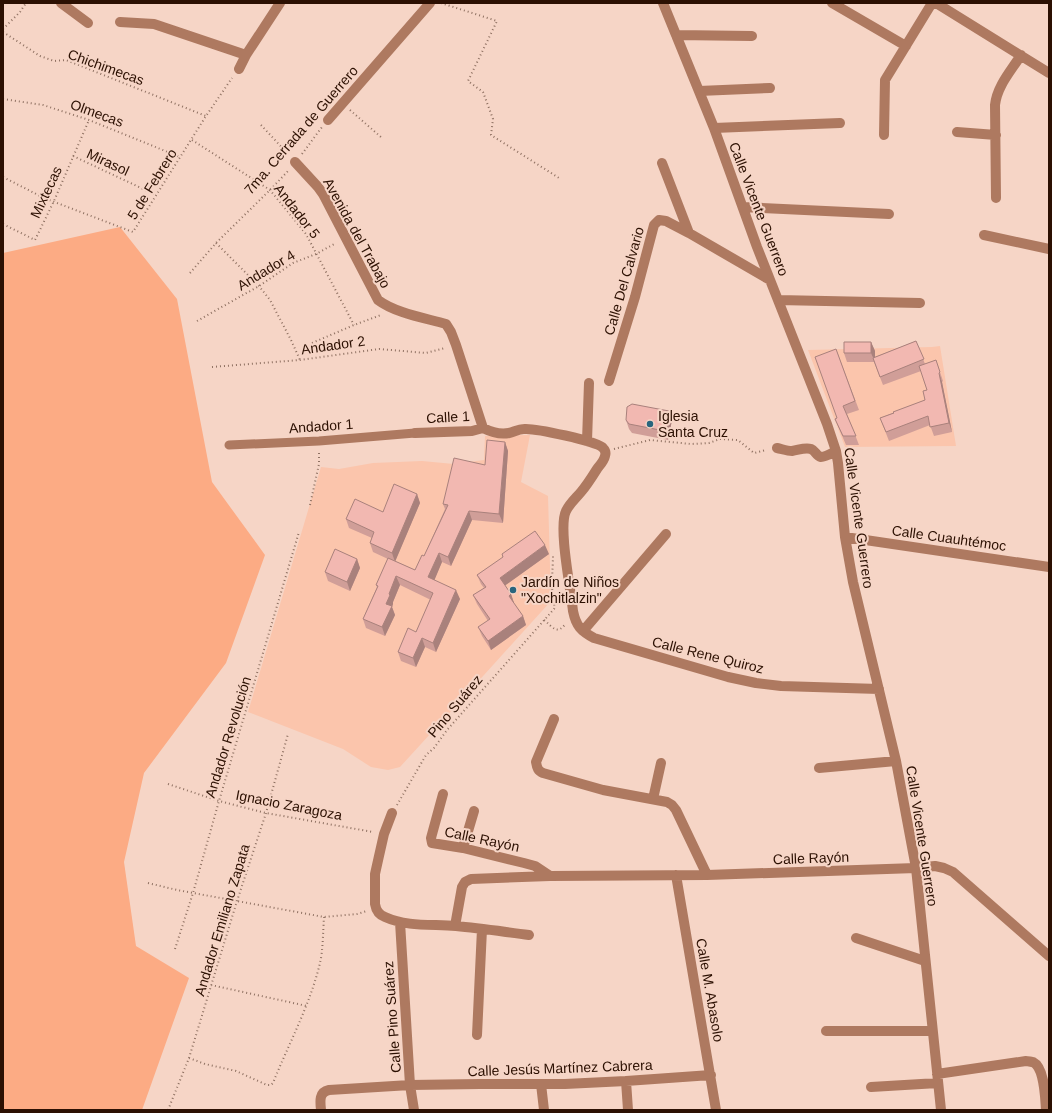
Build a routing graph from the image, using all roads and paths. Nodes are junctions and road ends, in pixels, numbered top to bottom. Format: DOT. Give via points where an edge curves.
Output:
graph roads {
  1 [pos="26,3"];
  2 [pos="62,3"];
  3 [pos="280,3"];
  4 [pos="430,3"];
  5 [pos="439,3"];
  6 [pos="663,3"];
  7 [pos="832,3"];
  8 [pos="932,3"];
  9 [pos="936,3"];
  10 [pos="120,22"];
  11 [pos="88,23"];
  12 [pos="3,30"];
  13 [pos="676,34"];
  14 [pos="752,36"];
  15 [pos="906,46"];
  16 [pos="1021,55"];
  17 [pos="246,56"];
  18 [pos="239,69"];
  19 [pos="1049,73"];
  20 [pos="770,88"];
  21 [pos="699,91"];
  22 [pos="3,99"];
  23 [pos="342,103"];
  24 [pos="206,116"];
  25 [pos="89,120"];
  26 [pos="328,120"];
  27 [pos="840,123"];
  28 [pos="261,125"];
  29 [pos="714,128"];
  30 [pos="957,132"];
  31 [pos="884,135"];
  32 [pos="996,135"];
  33 [pos="382,138"];
  34 [pos="192,140"];
  35 [pos="73,156"];
  36 [pos="180,157"];
  37 [pos="295,162"];
  38 [pos="662,163"];
  39 [pos="3,177"];
  40 [pos="559,178"];
  41 [pos="270,190"];
  42 [pos="156,195"];
  43 [pos="996,198"];
  44 [pos="54,201"];
  45 [pos="743,207"];
  46 [pos="889,214"];
  47 [pos="3,224"];
  48 [pos="689,233"];
  49 [pos="984,235"];
  50 [pos="346,238"];
  51 [pos="216,243"];
  52 [pos="1049,249"];
  53 [pos="316,254"];
  54 [pos="190,273"];
  55 [pos="770,280"];
  56 [pos="260,286"];
  57 [pos="778,300"];
  58 [pos="920,303"];
  59 [pos="397,310"];
  60 [pos="197,322"];
  61 [pos="354,325"];
  62 [pos="312,343"];
  63 [pos="456,345"];
  64 [pos="300,360"];
  65 [pos="212,367"];
  66 [pos="610,381"];
  67 [pos="589,383"];
  68 [pos="483,428"];
  69 [pos="415,433"];
  70 [pos="319,441"];
  71 [pos="587,441"];
  72 [pos="229,445"];
  73 [pos="777,448"];
  74 [pos="836,451"];
  75 [pos="606,452"];
  76 [pos="310,505"];
  77 [pos="299,532"];
  78 [pos="666,534"];
  79 [pos="845,537"];
  80 [pos="1049,567"];
  81 [pos="554,604"];
  82 [pos="574,611"];
  83 [pos="544,620"];
  84 [pos="582,631"];
  85 [pos="879,689"];
  86 [pos="554,719"];
  87 [pos="288,734"];
  88 [pos="896,761"];
  89 [pos="661,763"];
  90 [pos="819,768"];
  91 [pos="168,784"];
  92 [pos="443,794"];
  93 [pos="653,799"];
  94 [pos="219,801"];
  95 [pos="474,810"];
  96 [pos="266,813"];
  97 [pos="392,813"];
  98 [pos="384,834"];
  99 [pos="463,848"];
  100 [pos="916,868"];
  101 [pos="676,875"];
  102 [pos="707,875"];
  103 [pos="550,876"];
  104 [pos="148,883"];
  105 [pos="193,893"];
  106 [pos="237,901"];
  107 [pos="376,908"];
  108 [pos="324,917"];
  109 [pos="400,922"];
  110 [pos="455,926"];
  111 [pos="482,929"];
  112 [pos="529,935"];
  113 [pos="856,938"];
  114 [pos="176,949"];
  115 [pos="1049,956"];
  116 [pos="925,961"];
  117 [pos="211,985"];
  118 [pos="307,1006"];
  119 [pos="826,1031"];
  120 [pos="932,1031"];
  121 [pos="478,1035"];
  122 [pos="189,1058"];
  123 [pos="711,1076"];
  124 [pos="938,1078"];
  125 [pos="626,1081"];
  126 [pos="541,1084"];
  127 [pos="410,1086"];
  128 [pos="871,1087"];
  129 [pos="168,1110"];
  130 [pos="321,1110"];
  131 [pos="414,1110"];
  132 [pos="544,1110"];
  133 [pos="628,1110"];
  134 [pos="716,1110"];
  135 [pos="941,1110"];
  136 [pos="1046,1110"];
  1 -- 12 [label="path"];
  2 -- 11 [label="street"];
  3 -- 17 [label="street"];
  4 -- 23 [label="street, 7ma. Cerrada de Guerrero"];
  5 -- 40 [label="path" via="497,21 468,81 483,92 493,119 491,135"];
  6 -- 13 [label="street, Calle Vicente Guerrero"];
  7 -- 15 [label="street"];
  8 -- 15 [label="street"];
  9 -- 16 [label="street"];
  10 -- 17 [label="street" via="154,24"];
  12 -- 24 [label="path, Chichimecas" via="40,56 54,61 66,60"];
  13 -- 14 [label="street"];
  13 -- 21 [label="street, Calle Vicente Guerrero"];
  15 -- 31 [label="street" via="885,80"];
  16 -- 19 [label="street"];
  16 -- 32 [label="street" via="996,96"];
  17 -- 18 [label="street"];
  18 -- 24 [label="path, 5 de Febrero"];
  20 -- 21 [label="street"];
  21 -- 29 [label="street, Calle Vicente Guerrero"];
  22 -- 25 [label="path, Olmecas" via="43,105"];
  23 -- 26 [label="street, 7ma. Cerrada de Guerrero"];
  23 -- 33 [label="path"];
  24 -- 34 [label="path, 5 de Febrero"];
  25 -- 35 [label="path, Mixtecas"];
  25 -- 36 [label="path, Olmecas"];
  26 -- 37 [label="path, 7ma. Cerrada de Guerrero"];
  27 -- 29 [label="street"];
  28 -- 37 [label="path"];
  29 -- 45 [label="street, Calle Vicente Guerrero"];
  30 -- 32 [label="street"];
  32 -- 43 [label="street"];
  34 -- 36 [label="path, 5 de Febrero"];
  34 -- 41 [label="path, Andador 5"];
  35 -- 42 [label="path, Mirasol"];
  35 -- 44 [label="path, Mixtecas"];
  36 -- 42 [label="path, 5 de Febrero"];
  37 -- 41 [label="path, 7ma. Cerrada de Guerrero"];
  37 -- 50 [label="street, Avenida del Trabajo" via="323,194"];
  38 -- 48 [label="street"];
  39 -- 44 [label="path, 5 de Febrero"];
  41 -- 51 [label="path, 7ma. Cerrada de Guerrero"];
  41 -- 53 [label="path, Andador 5" via="306,234"];
  42 -- 44 [label="path, 5 de Febrero" via="133,232"];
  44 -- 47 [label="path, Mixtecas" via="35,240"];
  45 -- 46 [label="street"];
  45 -- 55 [label="street, Calle Vicente Guerrero"];
  48 -- 55 [label="street, Calle Del Calvario"];
  48 -- 66 [label="street, Calle Del Calvario" via="662,220 654,225"];
  49 -- 52 [label="street"];
  50 -- 53 [label="path, Andador 4"];
  50 -- 59 [label="street, Avenida del Trabajo" via="378,300"];
  51 -- 54 [label="path, 7ma. Cerrada de Guerrero"];
  51 -- 56 [label="path"];
  53 -- 56 [label="path, Andador 4" via="293,263"];
  53 -- 61 [label="path, Andador 5"];
  55 -- 57 [label="street, Calle Vicente Guerrero"];
  56 -- 60 [label="path, Andador 4"];
  56 -- 64 [label="path" via="270,300"];
  57 -- 58 [label="street"];
  57 -- 74 [label="street, Calle Vicente Guerrero"];
  59 -- 61 [label="path"];
  59 -- 63 [label="street, Avenida del Trabajo" via="446,324"];
  61 -- 62 [label="path"];
  63 -- 64 [label="path, Andador 2" via="426,353 379,349"];
  63 -- 68 [label="street, Avenida del Trabajo"];
  64 -- 65 [label="path, Andador 2"];
  67 -- 71 [label="street"];
  68 -- 69 [label="street, Calle 1" via="472,431"];
  68 -- 71 [label="street" via="503,434 525,428"];
  69 -- 70 [label="street, Andador 1"];
  70 -- 72 [label="street, Andador 1"];
  70 -- 76 [label="path" via="319,464"];
  71 -- 75 [label="street" via="600,445"];
  73 -- 74 [label="street" via="790,451 810,449 821,457"];
  73 -- 75 [label="path" via="754,453 738,440 720,439 709,443 691,444 650,440"];
  74 -- 79 [label="street, Calle Vicente Guerrero"];
  75 -- 82 [label="street" via="606,456 570,504 564,517 564,540"];
  77 -- 94 [label="path, Andador Revolución"];
  78 -- 84 [label="street"];
  79 -- 80 [label="street, Calle Cuauhtémoc"];
  79 -- 85 [label="street, Calle Vicente Guerrero" via="853,582"];
  81 -- 83 [label="path, Pino Suárez" via="554,609"];
  82 -- 83 [label="path" via="559,630"];
  82 -- 84 [label="street" via="575,620"];
  83 -- 97 [label="path, Pino Suárez" via="426,755"];
  84 -- 85 [label="street, Calle Rene Quiroz" via="594,638 756,683"];
  85 -- 88 [label="street, Calle Vicente Guerrero"];
  86 -- 93 [label="street" via="536,762 539,771 603,790"];
  87 -- 96 [label="path, Andador Emiliano Zapata"];
  88 -- 90 [label="street"];
  88 -- 100 [label="street, Calle Vicente Guerrero"];
  89 -- 93 [label="street"];
  91 -- 94 [label="path, Ignacio Zaragoza"];
  92 -- 99 [label="street, Calle Rayón" via="432,841 434,844"];
  93 -- 102 [label="street" via="667,802 676,810"];
  94 -- 96 [label="path, Ignacio Zaragoza"];
  94 -- 105 [label="path, Andador Revolución"];
  95 -- 99 [label="street"];
  96 -- 98 [label="path, Ignacio Zaragoza"];
  96 -- 106 [label="path, Andador Emiliano Zapata"];
  97 -- 98 [label="street"];
  98 -- 107 [label="street" via="375,874"];
  99 -- 103 [label="street, Calle Rayón" via="536,866"];
  100 -- 102 [label="street, Calle Rayón"];
  100 -- 115 [label="street, Calle Rayón" via="936,866 953,872"];
  100 -- 116 [label="street, Calle Vicente Guerrero"];
  101 -- 102 [label="street, Calle Rayón"];
  101 -- 103 [label="street, Calle Rayón"];
  101 -- 123 [label="street, Calle M. Abasolo"];
  103 -- 110 [label="street, Calle Rayón" via="468,880 462,887"];
  104 -- 105 [label="path"];
  105 -- 106 [label="path"];
  105 -- 114 [label="path, Andador Revolución"];
  106 -- 108 [label="path"];
  106 -- 117 [label="path, Andador Emiliano Zapata"];
  107 -- 108 [label="path" via="357,914"];
  107 -- 109 [label="street" via="385,918"];
  108 -- 118 [label="path" via="321,962"];
  109 -- 110 [label="street"];
  109 -- 127 [label="street, Calle Pino Suárez"];
  110 -- 111 [label="street"];
  111 -- 112 [label="street"];
  111 -- 121 [label="street"];
  113 -- 116 [label="street"];
  116 -- 120 [label="street, Calle Vicente Guerrero"];
  117 -- 118 [label="path"];
  117 -- 122 [label="path, Andador Emiliano Zapata"];
  118 -- 122 [label="path" via="271,1085 236,1071"];
  119 -- 120 [label="street"];
  120 -- 124 [label="street, Calle Vicente Guerrero"];
  122 -- 129 [label="path, Andador Emiliano Zapata"];
  123 -- 125 [label="street, Calle Jesús Martínez Cabrera"];
  123 -- 134 [label="street, Calle M. Abasolo"];
  124 -- 128 [label="street"];
  124 -- 135 [label="street, Calle Vicente Guerrero"];
  124 -- 136 [label="street" via="1032,1062 1042,1077"];
  125 -- 126 [label="street, Calle Jesús Martínez Cabrera"];
  125 -- 133 [label="street"];
  126 -- 127 [label="street, Calle Jesús Martínez Cabrera"];
  126 -- 132 [label="street"];
  127 -- 130 [label="street, Calle Jesús Martínez Cabrera" via="325,1091 320,1098"];
  127 -- 131 [label="street, Calle Pino Suárez"];
}
